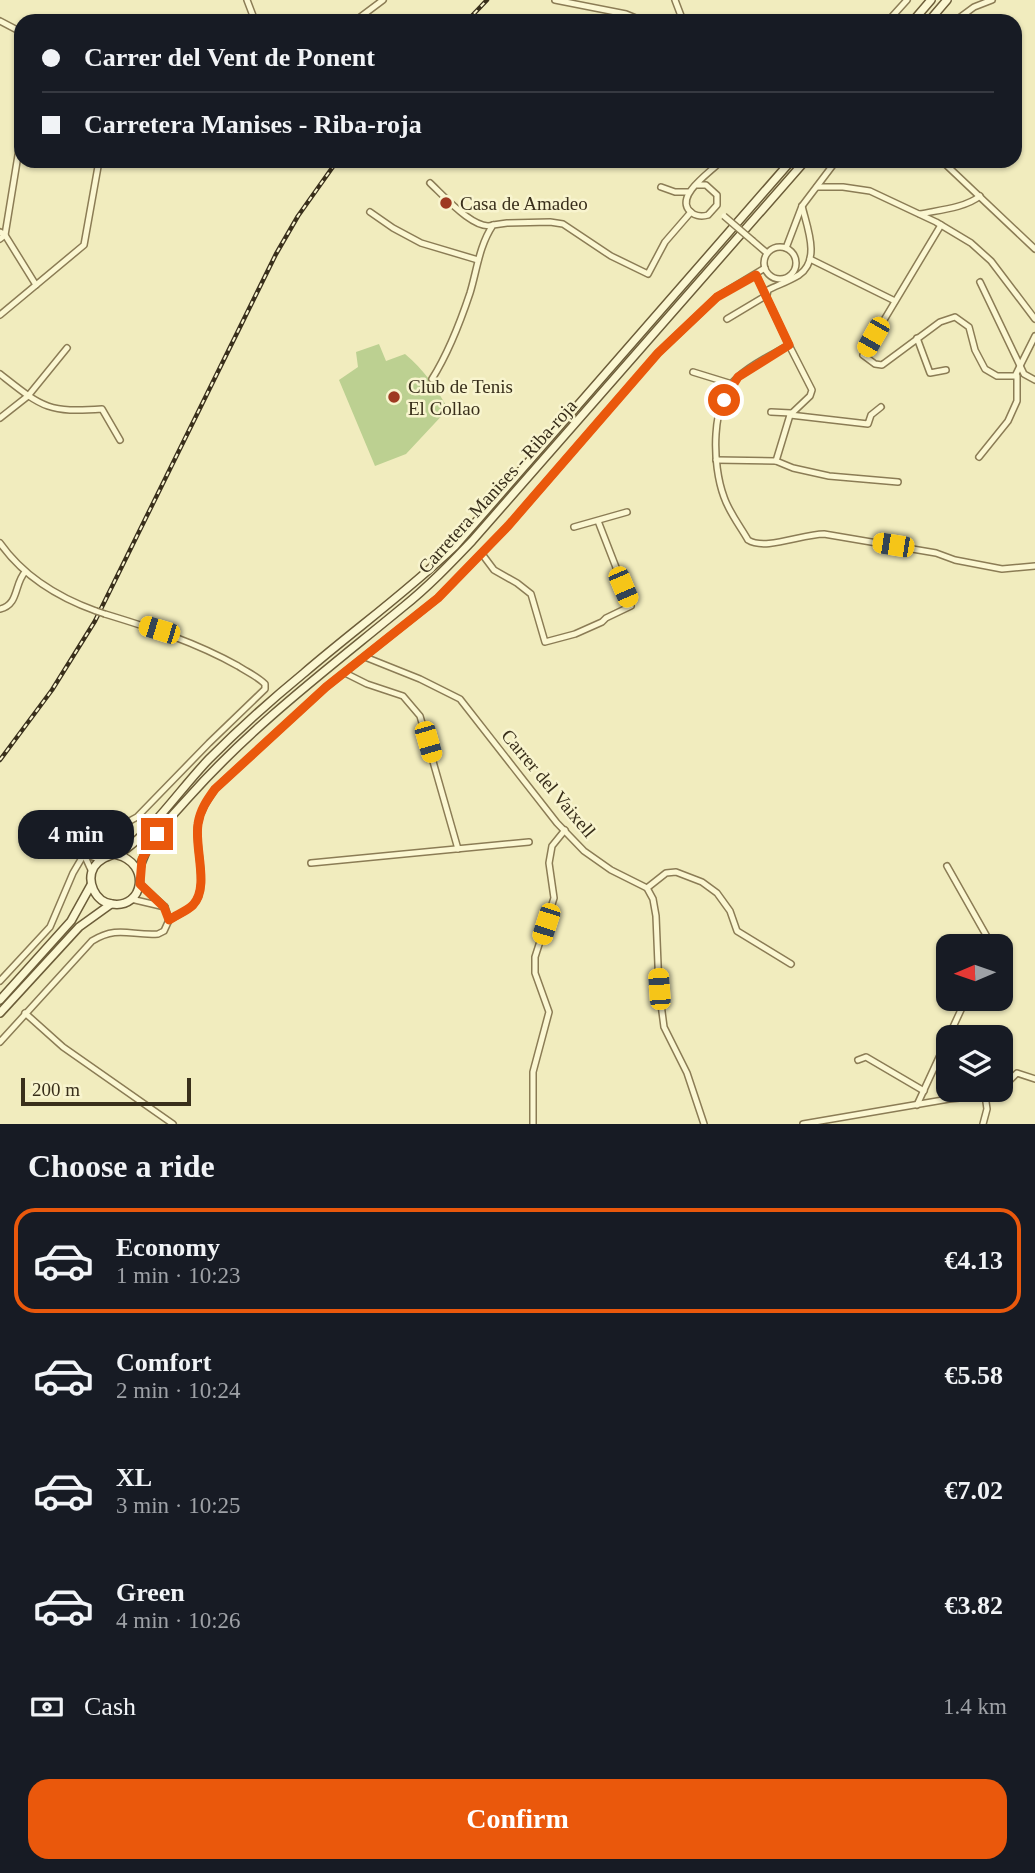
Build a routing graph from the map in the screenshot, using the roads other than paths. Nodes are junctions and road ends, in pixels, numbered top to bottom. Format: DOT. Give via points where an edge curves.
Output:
graph roads {
  1 [pos="383,0"];
  2 [pos="555,0"];
  3 [pos="907,0"];
  4 [pos="931,0"];
  5 [pos="947,0"];
  6 [pos="992,0"];
  7 [pos="364,14"];
  8 [pos="626,14"];
  9 [pos="894,14"];
  10 [pos="919,14"];
  11 [pos="935,14"];
  12 [pos="964,14"];
  13 [pos="15,168"];
  14 [pos="98,168"];
  15 [pos="714,168"];
  16 [pos="785,168"];
  17 [pos="799,168"];
  18 [pos="831,168"];
  19 [pos="949,168"];
  20 [pos="430,183"];
  21 [pos="697,185"];
  22 [pos="661,187"];
  23 [pos="817,187"];
  24 [pos="688,191"];
  25 [pos="979,196"];
  26 [pos="802,206"];
  27 [pos="715,209"];
  28 [pos="370,212"];
  29 [pos="691,212"];
  30 [pos="920,214"];
  31 [pos="493,225"];
  32 [pos="941,225"];
  33 [pos="2,235"];
  34 [pos="786,248"];
  35 [pos="1035,250"];
  36 [pos="767,253"];
  37 [pos="810,259"];
  38 [pos="478,260"];
  39 [pos="765,268"];
  40 [pos="756,275"];
  41 [pos="980,282"];
  42 [pos="36,285"];
  43 [pos="766,295"];
  44 [pos="895,300"];
  45 [pos="0,315"];
  46 [pos="727,319"];
  47 [pos="1035,319"];
  48 [pos="1035,336"];
  49 [pos="917,338"];
  50 [pos="789,345"];
  51 [pos="67,348"];
  52 [pos="1020,366"];
  53 [pos="946,370"];
  54 [pos="694,372"];
  55 [pos="0,374"];
  56 [pos="1017,376"];
  57 [pos="432,379"];
  58 [pos="1035,380"];
  59 [pos="732,384"];
  60 [pos="28,396"];
  61 [pos="881,407"];
  62 [pos="771,412"];
  63 [pos="790,414"];
  64 [pos="0,418"];
  65 [pos="120,440"];
  66 [pos="979,457"];
  67 [pos="716,460"];
  68 [pos="776,461"];
  69 [pos="898,482"];
  70 [pos="627,512"];
  71 [pos="598,521"];
  72 [pos="574,527"];
  73 [pos="0,544"];
  74 [pos="482,554"];
  75 [pos="1035,566"];
  76 [pos="25,572"];
  77 [pos="0,609"];
  78 [pos="365,657"];
  79 [pos="345,673"];
  80 [pos="565,830"];
  81 [pos="529,842"];
  82 [pos="458,849"];
  83 [pos="82,852"];
  84 [pos="117,855"];
  85 [pos="101,860"];
  86 [pos="311,863"];
  87 [pos="947,866"];
  88 [pos="92,872"];
  89 [pos="139,872"];
  90 [pos="140,884"];
  91 [pos="91,885"];
  92 [pos="647,888"];
  93 [pos="131,899"];
  94 [pos="111,904"];
  95 [pos="164,907"];
  96 [pos="169,920"];
  97 [pos="985,934"];
  98 [pos="791,964"];
  99 [pos="0,981"];
  100 [pos="0,1000"];
  101 [pos="960,1012"];
  102 [pos="0,1013"];
  103 [pos="25,1013"];
  104 [pos="0,1042"];
  105 [pos="858,1060"];
  106 [pos="1013,1077"];
  107 [pos="1035,1079"];
  108 [pos="924,1091"];
  109 [pos="938,1102"];
  110 [pos="986,1102"];
  111 [pos="918,1105"];
  112 [pos="173,1124"];
  113 [pos="533,1124"];
  114 [pos="704,1124"];
  115 [pos="803,1124"];
  116 [pos="983,1124"];
  1 -- 7 [label="street"];
  2 -- 8 [label="street"];
  3 -- 9 [label="street"];
  4 -- 10 [label="main road"];
  5 -- 11 [label="main road"];
  6 -- 12 [label="street"];
  13 -- 33 [label="street"];
  14 -- 42 [label="street" via="84,245"];
  15 -- 21 [label="street"];
  16 -- 84 [label="main road, Carretera Manises - Riba-roja" via="454,546 410,588 262,708"];
  17 -- 89 [label="main road, Carretera Manises - Riba-roja" via="472,541 404,606 329,664 218,764 153,839"];
  18 -- 23 [label="street"];
  19 -- 25 [label="street"];
  20 -- 31 [label="street" via="476,224"];
  21 -- 24 [label="street"];
  21 -- 27 [label="street" via="715,192"];
  22 -- 24 [label="street"];
  23 -- 26 [label="street"];
  23 -- 30 [label="street" via="870,191"];
  24 -- 29 [label="street" via="686,205"];
  25 -- 30 [label="street" via="966,205"];
  25 -- 35 [label="street"];
  26 -- 34 [label="street"];
  26 -- 37 [label="street"];
  27 -- 29 [label="street" via="704,216"];
  27 -- 36 [label="street, bridge"];
  28 -- 38 [label="street" via="421,243"];
  29 -- 31 [label="street" via="665,243 648,274 563,224"];
  30 -- 32 [label="street"];
  31 -- 38 [label="street"];
  32 -- 44 [label="street"];
  32 -- 47 [label="street" via="991,261"];
  33 -- 42 [label="street"];
  34 -- 36 [label="street" via="776,247"];
  34 -- 39 [label="street" via="795,257 793,272 778,279"];
  36 -- 39 [label="street"];
  37 -- 43 [label="street" via="800,274"];
  37 -- 44 [label="street"];
  38 -- 57 [label="street" via="457,328"];
  39 -- 40 [label="street"];
  40 -- 43 [label="street"];
  40 -- 74 [label="street" via="717,297 658,353"];
  41 -- 52 [label="street"];
  42 -- 45 [label="street"];
  43 -- 46 [label="street"];
  43 -- 50 [label="street"];
  44 -- 49 [label="street" via="863,355 875,365 883,365"];
  48 -- 52 [label="street"];
  49 -- 53 [label="street" via="930,373"];
  49 -- 56 [label="street" via="956,317 969,327 985,369 997,376"];
  50 -- 59 [label="street"];
  50 -- 63 [label="street" via="812,390"];
  51 -- 60 [label="street"];
  52 -- 56 [label="street"];
  52 -- 58 [label="street"];
  54 -- 59 [label="street"];
  55 -- 60 [label="street"];
  56 -- 66 [label="street" via="1017,401 1008,421"];
  59 -- 67 [label="street" via="717,423"];
  60 -- 64 [label="street"];
  60 -- 65 [label="street" via="49,409 102,410"];
  61 -- 63 [label="street" via="868,424"];
  62 -- 63 [label="street"];
  63 -- 68 [label="street"];
  67 -- 68 [label="street"];
  67 -- 75 [label="street" via="723,496 753,543 811,534 893,545 1002,569"];
  68 -- 69 [label="street" via="829,476"];
  70 -- 71 [label="street"];
  71 -- 72 [label="street"];
  71 -- 74 [label="street" via="631,606 564,638 545,642 531,594 494,570"];
  73 -- 76 [label="street"];
  74 -- 78 [label="street" via="424,611"];
  76 -- 77 [label="street" via="15,598"];
  76 -- 83 [label="street, bridge" via="70,602 202,648 265,684 143,812 126,823 87,831 82,836"];
  78 -- 79 [label="street"];
  78 -- 80 [label="street, Carrer del Vaixell" via="460,699"];
  79 -- 82 [label="street" via="403,696 420,716"];
  79 -- 96 [label="street" via="215,789 198,821 200,893 191,908"];
  80 -- 92 [label="street, Carrer del Vaixell" via="584,851"];
  80 -- 113 [label="street" via="552,846 549,863 554,898 535,957 534,973 549,1012 533,1072"];
  81 -- 82 [label="street"];
  82 -- 86 [label="street"];
  83 -- 85 [label="street"];
  83 -- 88 [label="street"];
  83 -- 99 [label="street" via="50,927"];
  84 -- 85 [label="main road"];
  84 -- 89 [label="main road" via="134,863"];
  85 -- 88 [label="main road"];
  87 -- 97 [label="street"];
  88 -- 91 [label="main road"];
  89 -- 90 [label="main road"];
  90 -- 93 [label="main road"];
  90 -- 95 [label="street"];
  91 -- 94 [label="main road" via="102,901"];
  91 -- 100 [label="main road" via="71,921"];
  92 -- 98 [label="street" via="666,873 702,882 730,911 737,931"];
  92 -- 114 [label="street" via="656,916 664,1027 687,1073"];
  93 -- 94 [label="main road"];
  93 -- 95 [label="street"];
  94 -- 102 [label="main road" via="79,928"];
  95 -- 96 [label="street"];
  96 -- 103 [label="street" via="158,934 119,931 92,941"];
  101 -- 108 [label="street"];
  103 -- 104 [label="street"];
  103 -- 112 [label="street" via="63,1047"];
  105 -- 108 [label="street" via="866,1057"];
  106 -- 107 [label="street" via="1017,1073"];
  108 -- 111 [label="street"];
  109 -- 111 [label="street"];
  110 -- 116 [label="street"];
  111 -- 115 [label="street"];
}
